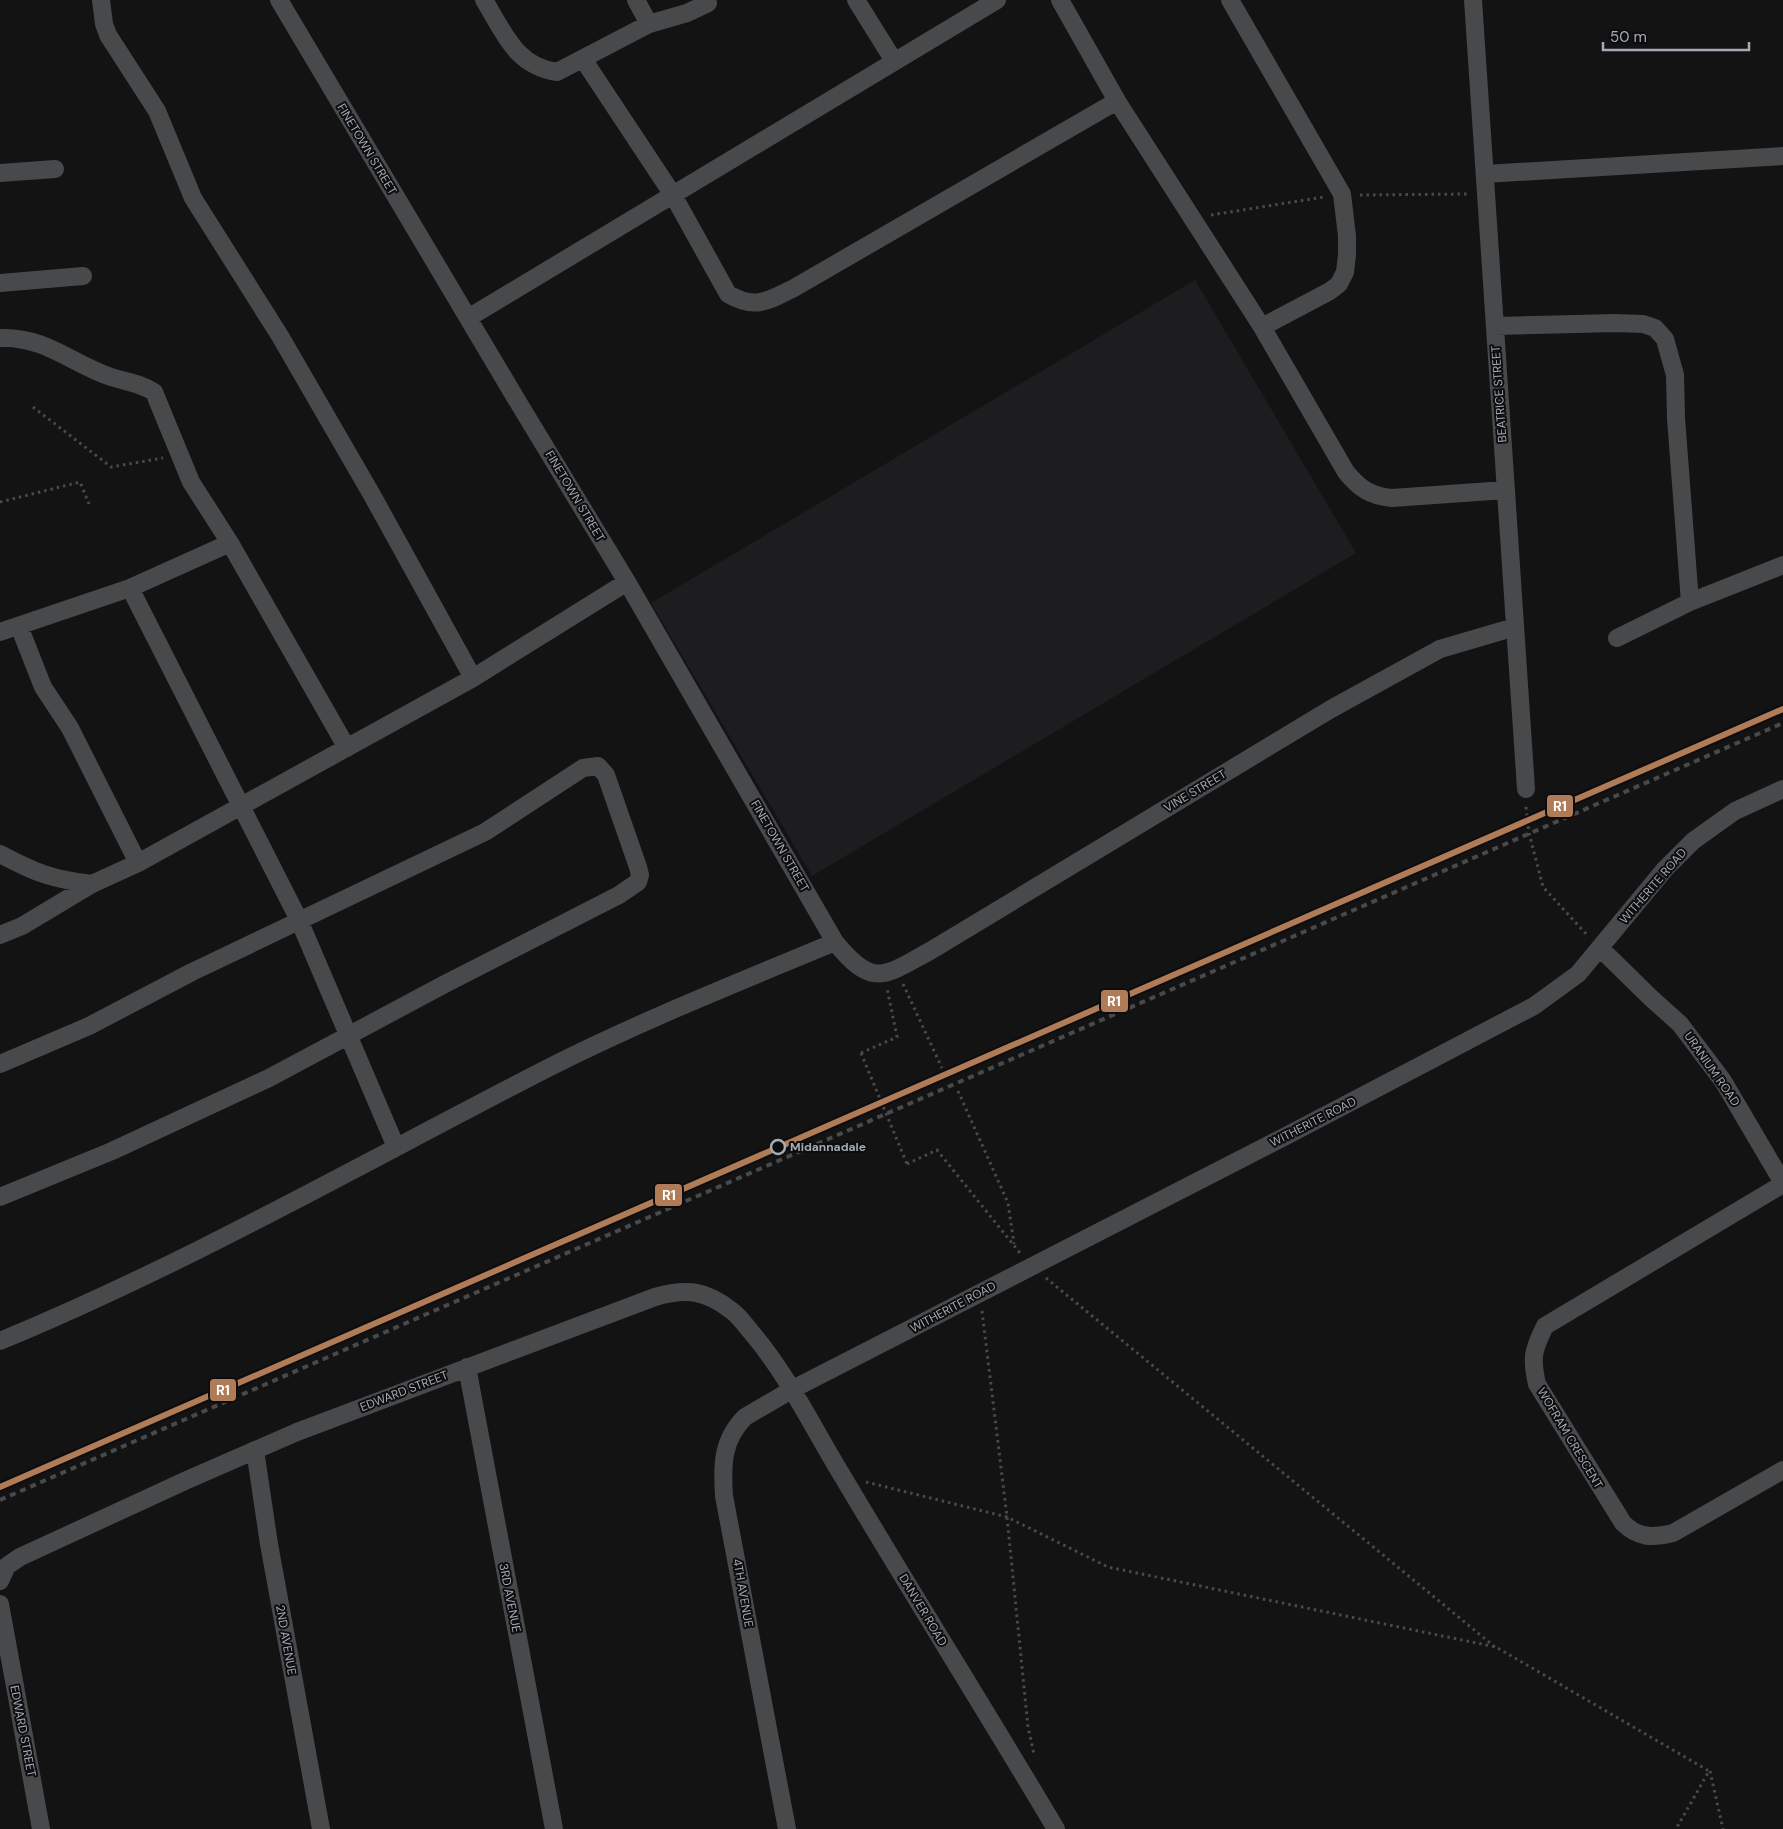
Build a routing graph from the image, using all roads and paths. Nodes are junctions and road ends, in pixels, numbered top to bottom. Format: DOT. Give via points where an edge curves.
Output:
graph roads {
  1 [pos="101,0"];
  2 [pos="279,0"];
  3 [pos="484,0"];
  4 [pos="636,0"];
  5 [pos="856,0"];
  6 [pos="997,0"];
  7 [pos="1060,0"];
  8 [pos="1230,0"];
  9 [pos="1473,0"];
  10 [pos="708,4"];
  11 [pos="649,24"];
  12 [pos="583,59"];
  13 [pos="894,61"];
  14 [pos="1117,101"];
  15 [pos="1783,156"];
  16 [pos="55,169"];
  17 [pos="0,173"];
  18 [pos="1485,174"];
  19 [pos="673,195"];
  20 [pos="84,276"];
  21 [pos="0,283"];
  22 [pos="468,318"];
  23 [pos="1495,326"];
  24 [pos="1262,327"];
  25 [pos="0,338"];
  26 [pos="34,407"];
  27 [pos="178,455"];
  28 [pos="1506,490"];
  29 [pos="0,502"];
  30 [pos="89,504"];
  31 [pos="230,543"];
  32 [pos="1783,565"];
  33 [pos="628,582"];
  34 [pos="130,588"];
  35 [pos="1690,602"];
  36 [pos="20,626"];
  37 [pos="1515,627"];
  38 [pos="0,632"];
  39 [pos="1617,638"];
  40 [pos="473,678"];
  41 [pos="347,748"];
  42 [pos="1526,789"];
  43 [pos="1783,789"];
  44 [pos="240,805"];
  45 [pos="0,854"];
  46 [pos="138,863"];
  47 [pos="92,884"];
  48 [pos="300,920"];
  49 [pos="0,935"];
  50 [pos="836,942"];
  51 [pos="1600,948"];
  52 [pos="890,972"];
  53 [pos="347,1036"];
  54 [pos="0,1064"];
  55 [pos="942,1068"];
  56 [pos="958,1091"];
  57 [pos="396,1147"];
  58 [pos="1783,1184"];
  59 [pos="0,1197"];
  60 [pos="1014,1246"];
  61 [pos="1031,1266"];
  62 [pos="980,1293"];
  63 [pos="0,1341"];
  64 [pos="467,1367"];
  65 [pos="793,1389"];
  66 [pos="255,1450"];
  67 [pos="1783,1470"];
  68 [pos="842,1475"];
  69 [pos="1007,1517"];
  70 [pos="0,1580"];
  71 [pos="0,1604"];
  72 [pos="1496,1648"];
  73 [pos="1034,1756"];
  74 [pos="1709,1771"];
  75 [pos="41,1829"];
  76 [pos="321,1829"];
  77 [pos="554,1829"];
  78 [pos="787,1829"];
  79 [pos="1056,1829"];
  80 [pos="1676,1829"];
  81 [pos="1722,1829"];
  1 -- 40 [label="street" via="108,35 156,110 193,198 280,336"];
  2 -- 22 [label="street, FINETOWN STREET"];
  3 -- 12 [label="street" via="517,53 529,64 557,72"];
  4 -- 11 [label="street"];
  5 -- 13 [label="street"];
  6 -- 13 [label="street"];
  7 -- 14 [label="street"];
  8 -- 24 [label="street" via="1342,194 1347,236 1345,272 1339,284 1330,292"];
  9 -- 18 [label="street, BEATRICE STREET"];
  10 -- 11 [label="street"];
  11 -- 12 [label="street"];
  12 -- 19 [label="street"];
  13 -- 19 [label="street"];
  14 -- 19 [label="street" via="769,301 741,302 728,294"];
  14 -- 24 [label="street"];
  15 -- 18 [label="street"];
  16 -- 17 [label="street"];
  18 -- 23 [label="street, BEATRICE STREET"];
  19 -- 22 [label="street"];
  20 -- 21 [label="street"];
  22 -- 33 [label="street, FINETOWN STREET"];
  23 -- 28 [label="street, BEATRICE STREET"];
  23 -- 35 [label="street" via="1643,324 1656,328 1665,339 1675,375"];
  24 -- 28 [label="street" via="1346,472 1359,488 1376,497 1392,498"];
  25 -- 27 [label="street" via="27,339 111,377 141,384 154,392"];
  26 -- 27 [label="path" via="111,467"];
  27 -- 31 [label="street" via="191,482"];
  28 -- 37 [label="street, BEATRICE STREET"];
  29 -- 30 [label="path" via="80,482"];
  31 -- 34 [label="street"];
  31 -- 41 [label="street"];
  32 -- 35 [label="street"];
  33 -- 40 [label="street"];
  33 -- 50 [label="street, FINETOWN STREET"];
  34 -- 36 [label="street"];
  34 -- 44 [label="street"];
  35 -- 39 [label="street"];
  36 -- 38 [label="street"];
  36 -- 46 [label="street" via="43,687 70,728"];
  37 -- 42 [label="street, BEATRICE STREET"];
  37 -- 52 [label="street, VINE STREET" via="1440,649 1331,708"];
  40 -- 41 [label="street"];
  41 -- 44 [label="street"];
  42 -- 51 [label="path" via="1526,822 1543,887"];
  43 -- 51 [label="street, WITHERITE ROAD" via="1735,811 1693,841 1665,869"];
  44 -- 46 [label="street"];
  44 -- 48 [label="street"];
  45 -- 47 [label="street" via="44,876"];
  46 -- 47 [label="street"];
  47 -- 49 [label="street" via="22,926"];
  48 -- 53 [label="street"];
  48 -- 53 [label="street" via="485,832 583,768 598,766 606,775 638,867 638,882 587,913"];
  48 -- 54 [label="street" via="89,1026"];
  50 -- 52 [label="street, FINETOWN STREET" via="854,963 870,974"];
  50 -- 57 [label="street" via="642,1023 551,1066"];
  51 -- 58 [label="street, URANIUM ROAD" via="1692,1038 1724,1081"];
  51 -- 61 [label="street, WITHERITE ROAD" via="1578,974 1534,1006"];
  52 -- 55 [label="path"];
  52 -- 60 [label="path, bridge" via="897,1037 861,1053 907,1164 937,1150"];
  53 -- 57 [label="street"];
  53 -- 59 [label="street" via="269,1078 112,1151"];
  56 -- 60 [label="path" via="1008,1203"];
  57 -- 63 [label="street" via="203,1246"];
  58 -- 67 [label="street, WOFRAM CRESCENT" via="1545,1326 1532,1361 1537,1384 1618,1515 1633,1533 1656,1537 1673,1533"];
  60 -- 61 [label="path"];
  61 -- 62 [label="street, WITHERITE ROAD"];
  61 -- 72 [label="path"];
  62 -- 65 [label="street, WITHERITE ROAD"];
  62 -- 69 [label="path"];
  64 -- 65 [label="street, EDWARD STREET" via="655,1297 684,1291 709,1296 734,1312"];
  64 -- 66 [label="street, EDWARD STREET"];
  64 -- 77 [label="street, 3RD AVENUE"];
  65 -- 68 [label="street, DANVER ROAD"];
  65 -- 78 [label="street, 4TH AVENUE" via="739,1424 731,1434 722,1472"];
  66 -- 70 [label="street, EDWARD STREET" via="20,1557 7,1566"];
  66 -- 76 [label="street, 2ND AVENUE"];
  68 -- 69 [label="path"];
  68 -- 79 [label="street, DANVER ROAD"];
  69 -- 72 [label="path" via="1108,1567"];
  69 -- 73 [label="path" via="1028,1727"];
  71 -- 75 [label="street, EDWARD STREET"];
  72 -- 74 [label="path"];
  74 -- 80 [label="path"];
  74 -- 81 [label="path"];
}
